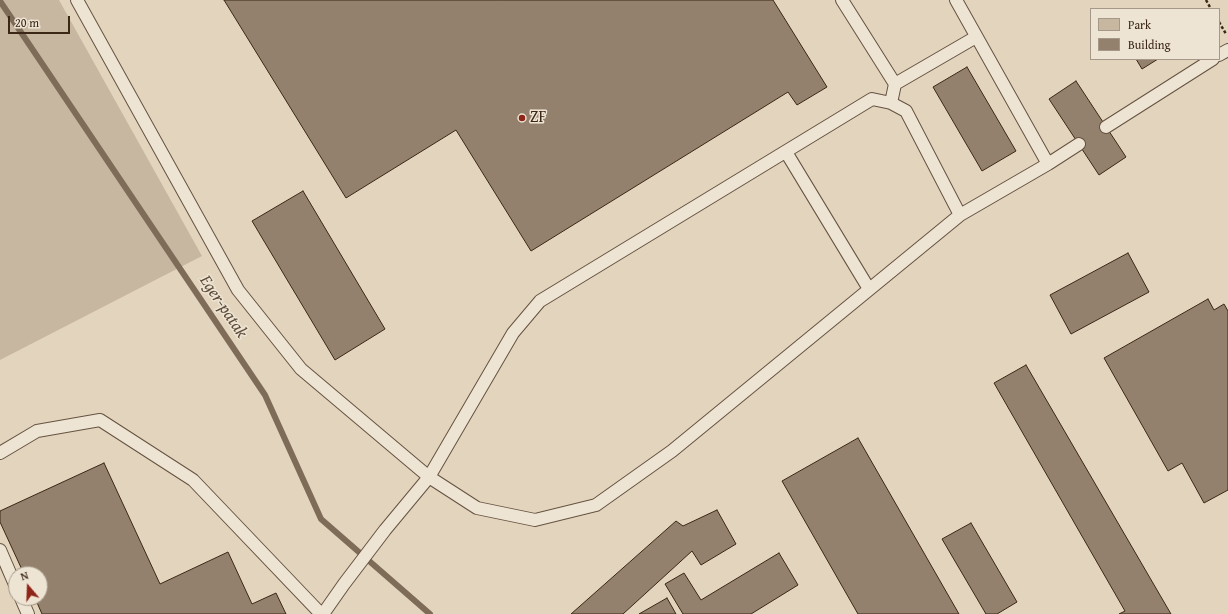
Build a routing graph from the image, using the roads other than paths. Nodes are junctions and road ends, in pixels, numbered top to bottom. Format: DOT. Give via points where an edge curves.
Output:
graph roads {
  1 [pos="77,0"];
  2 [pos="842,0"];
  3 [pos="956,0"];
  4 [pos="976,37"];
  5 [pos="1211,60"];
  6 [pos="895,84"];
  7 [pos="891,103"];
  8 [pos="1106,127"];
  9 [pos="1079,144"];
  10 [pos="786,152"];
  11 [pos="1048,164"];
  12 [pos="960,215"];
  13 [pos="869,289"];
  14 [pos="0,453"];
  15 [pos="429,476"];
  16 [pos="0,550"];
  17 [pos="8,568"];
  18 [pos="322,614"];
  1 -- 15 [label="lane" via="238,290 301,369"];
  2 -- 6 [label="lane"];
  3 -- 4 [label="lane"];
  4 -- 6 [label="lane"];
  4 -- 11 [label="lane"];
  5 -- 8 [label="lane"];
  6 -- 7 [label="lane"];
  7 -- 10 [label="lane" via="872,99"];
  7 -- 12 [label="lane" via="906,111"];
  9 -- 11 [label="lane"];
  10 -- 13 [label="lane"];
  10 -- 15 [label="lane" via="540,301 513,333"];
  11 -- 12 [label="lane"];
  12 -- 13 [label="lane"];
  13 -- 15 [label="lane" via="672,452 596,505 535,520 477,508"];
  14 -- 18 [label="lane" via="37,431 100,420 193,480"];
  15 -- 18 [label="lane"];
  16 -- 17 [label="lane"];
}
